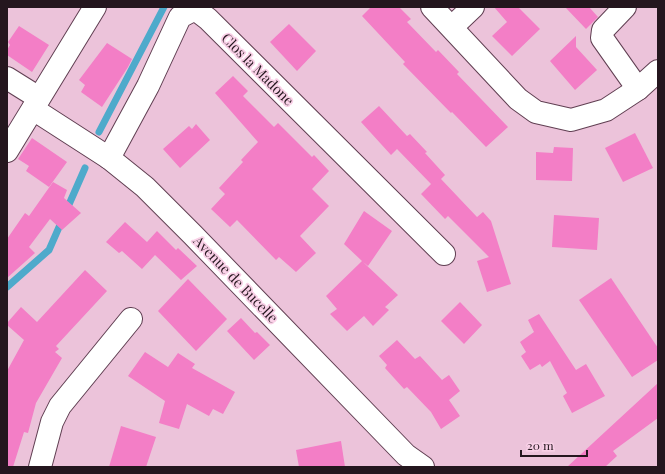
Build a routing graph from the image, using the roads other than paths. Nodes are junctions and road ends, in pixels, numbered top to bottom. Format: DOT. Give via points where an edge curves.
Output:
graph roads {
  1 [pos="95,7"];
  2 [pos="432,7"];
  3 [pos="473,7"];
  4 [pos="625,7"];
  5 [pos="452,27"];
  6 [pos="658,71"];
  7 [pos="7,78"];
  8 [pos="638,89"];
  9 [pos="36,104"];
  10 [pos="7,151"];
  11 [pos="109,158"];
  12 [pos="444,254"];
  13 [pos="131,319"];
  14 [pos="40,467"];
  15 [pos="423,467"];
  1 -- 9 [label="street"];
  2 -- 5 [label="street"];
  3 -- 5 [label="street"];
  4 -- 8 [label="street" via="602,30 602,38"];
  5 -- 8 [label="street" via="518,99 536,112 571,120 606,110"];
  6 -- 8 [label="street"];
  7 -- 9 [label="street, Avenue de Bucelle"];
  9 -- 10 [label="street"];
  9 -- 11 [label="street, Avenue de Bucelle"];
  11 -- 12 [label="street, Clos la Madone" via="148,86 180,17 195,9"];
  11 -- 15 [label="street, Avenue de Bucelle" via="146,187 406,455"];
  13 -- 14 [label="street" via="60,406 52,422"];
}
